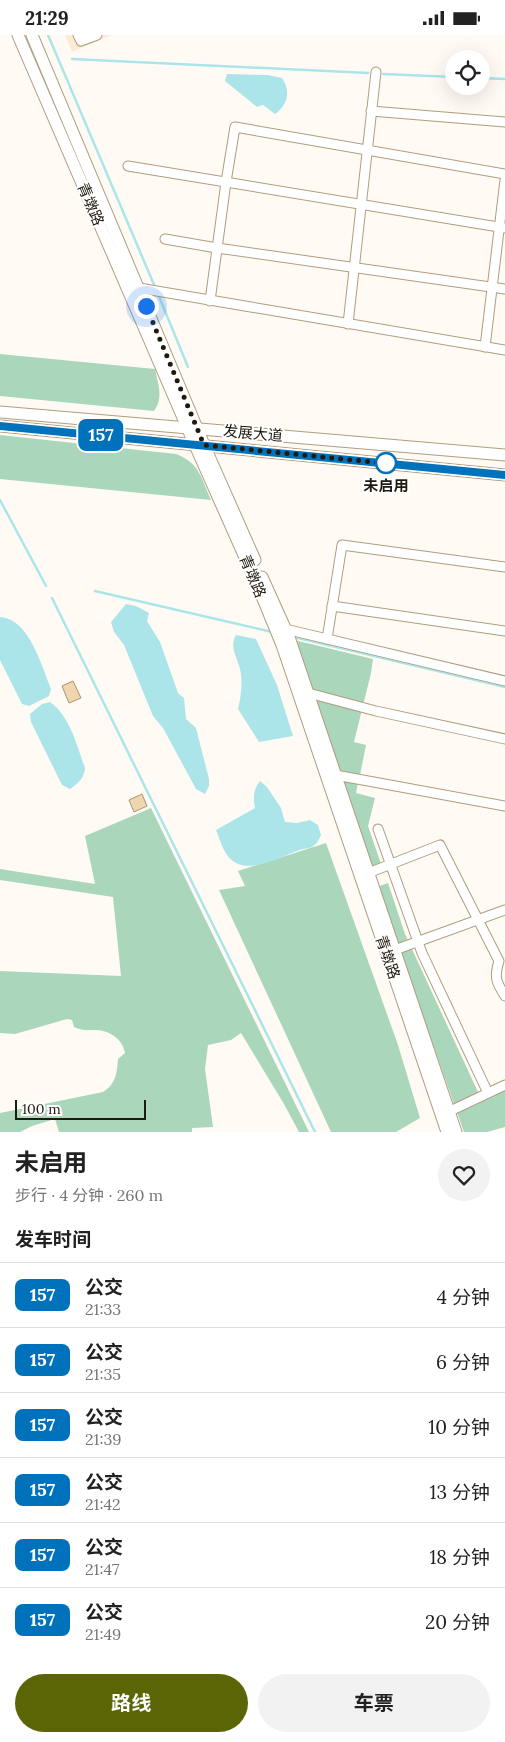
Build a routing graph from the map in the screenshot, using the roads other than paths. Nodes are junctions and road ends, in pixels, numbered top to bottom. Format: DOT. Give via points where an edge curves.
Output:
graph roads {
  1 [pos="18,35"];
  2 [pos="32,35"];
  3 [pos="97,35"];
  4 [pos="81,36"];
  5 [pos="376,72"];
  6 [pos="371,111"];
  7 [pos="505,122"];
  8 [pos="367,150"];
  9 [pos="128,166"];
  10 [pos="505,174"];
  11 [pos="505,180"];
  12 [pos="226,182"];
  13 [pos="361,204"];
  14 [pos="502,227"];
  15 [pos="165,239"];
  16 [pos="218,248"];
  17 [pos="354,267"];
  18 [pos="492,287"];
  19 [pos="139,288"];
  20 [pos="505,289"];
  21 [pos="210,301"];
  22 [pos="348,324"];
  23 [pos="485,347"];
  24 [pos="505,350"];
  25 [pos="0,412"];
  26 [pos="0,426"];
  27 [pos="192,428"];
  28 [pos="199,444"];
  29 [pos="505,455"];
  30 [pos="505,475"];
  31 [pos="505,567"];
  32 [pos="332,605"];
  33 [pos="285,629"];
  34 [pos="505,631"];
  35 [pos="327,639"];
  36 [pos="505,681"];
  37 [pos="308,695"];
  38 [pos="505,739"];
  39 [pos="330,774"];
  40 [pos="505,806"];
  41 [pos="378,829"];
  42 [pos="389,865"];
  43 [pos="364,875"];
  44 [pos="505,910"];
  45 [pos="478,920"];
  46 [pos="418,942"];
  47 [pos="390,951"];
  48 [pos="505,996"];
  49 [pos="505,1085"];
  50 [pos="488,1093"];
  51 [pos="445,1114"];
  52 [pos="447,1132"];
  53 [pos="456,1132"];
  1 -- 27 [label="main road, 青墩路"];
  2 -- 19 [label="main road, 青墩路"];
  3 -- 4 [label="street" via="81,41"];
  5 -- 6 [label="street"];
  6 -- 7 [label="street"];
  6 -- 8 [label="street"];
  8 -- 10 [label="street"];
  8 -- 12 [label="street" via="235,127"];
  8 -- 13 [label="street"];
  9 -- 12 [label="street"];
  11 -- 14 [label="street"];
  12 -- 13 [label="street"];
  12 -- 16 [label="street"];
  13 -- 14 [label="street"];
  13 -- 17 [label="street"];
  14 -- 18 [label="street"];
  15 -- 16 [label="street"];
  16 -- 17 [label="street"];
  16 -- 21 [label="street"];
  17 -- 18 [label="street"];
  17 -- 22 [label="street"];
  18 -- 20 [label="street"];
  18 -- 23 [label="street"];
  19 -- 21 [label="street"];
  19 -- 27 [label="main road, 青墩路"];
  21 -- 22 [label="street"];
  22 -- 23 [label="street"];
  23 -- 24 [label="street"];
  25 -- 27 [label="main road, 发展大道"];
  26 -- 28 [label="main road, 发展大道"];
  27 -- 28 [label="main road, 青墩路"];
  27 -- 29 [label="main road, 发展大道"];
  28 -- 30 [label="main road, 发展大道"];
  28 -- 33 [label="main road, 青墩路"];
  28 -- 39 [label="main road, 青墩路" via="282,645"];
  31 -- 32 [label="street" via="342,545"];
  32 -- 34 [label="street"];
  32 -- 35 [label="street"];
  33 -- 35 [label="street"];
  33 -- 37 [label="main road, 青墩路"];
  35 -- 36 [label="street"];
  37 -- 38 [label="street"];
  37 -- 39 [label="main road, 青墩路"];
  39 -- 40 [label="street"];
  39 -- 43 [label="main road, 青墩路"];
  41 -- 42 [label="street"];
  42 -- 43 [label="street"];
  42 -- 45 [label="street" via="440,845"];
  42 -- 46 [label="street"];
  43 -- 47 [label="main road, 青墩路"];
  44 -- 45 [label="street"];
  45 -- 46 [label="street"];
  45 -- 48 [label="street" via="498,961 496,981"];
  46 -- 47 [label="street"];
  46 -- 50 [label="street"];
  47 -- 51 [label="main road, 青墩路"];
  49 -- 50 [label="street"];
  50 -- 51 [label="street"];
  51 -- 52 [label="main road, 青墩路"];
  51 -- 53 [label="main road, 青墩路"];
}
